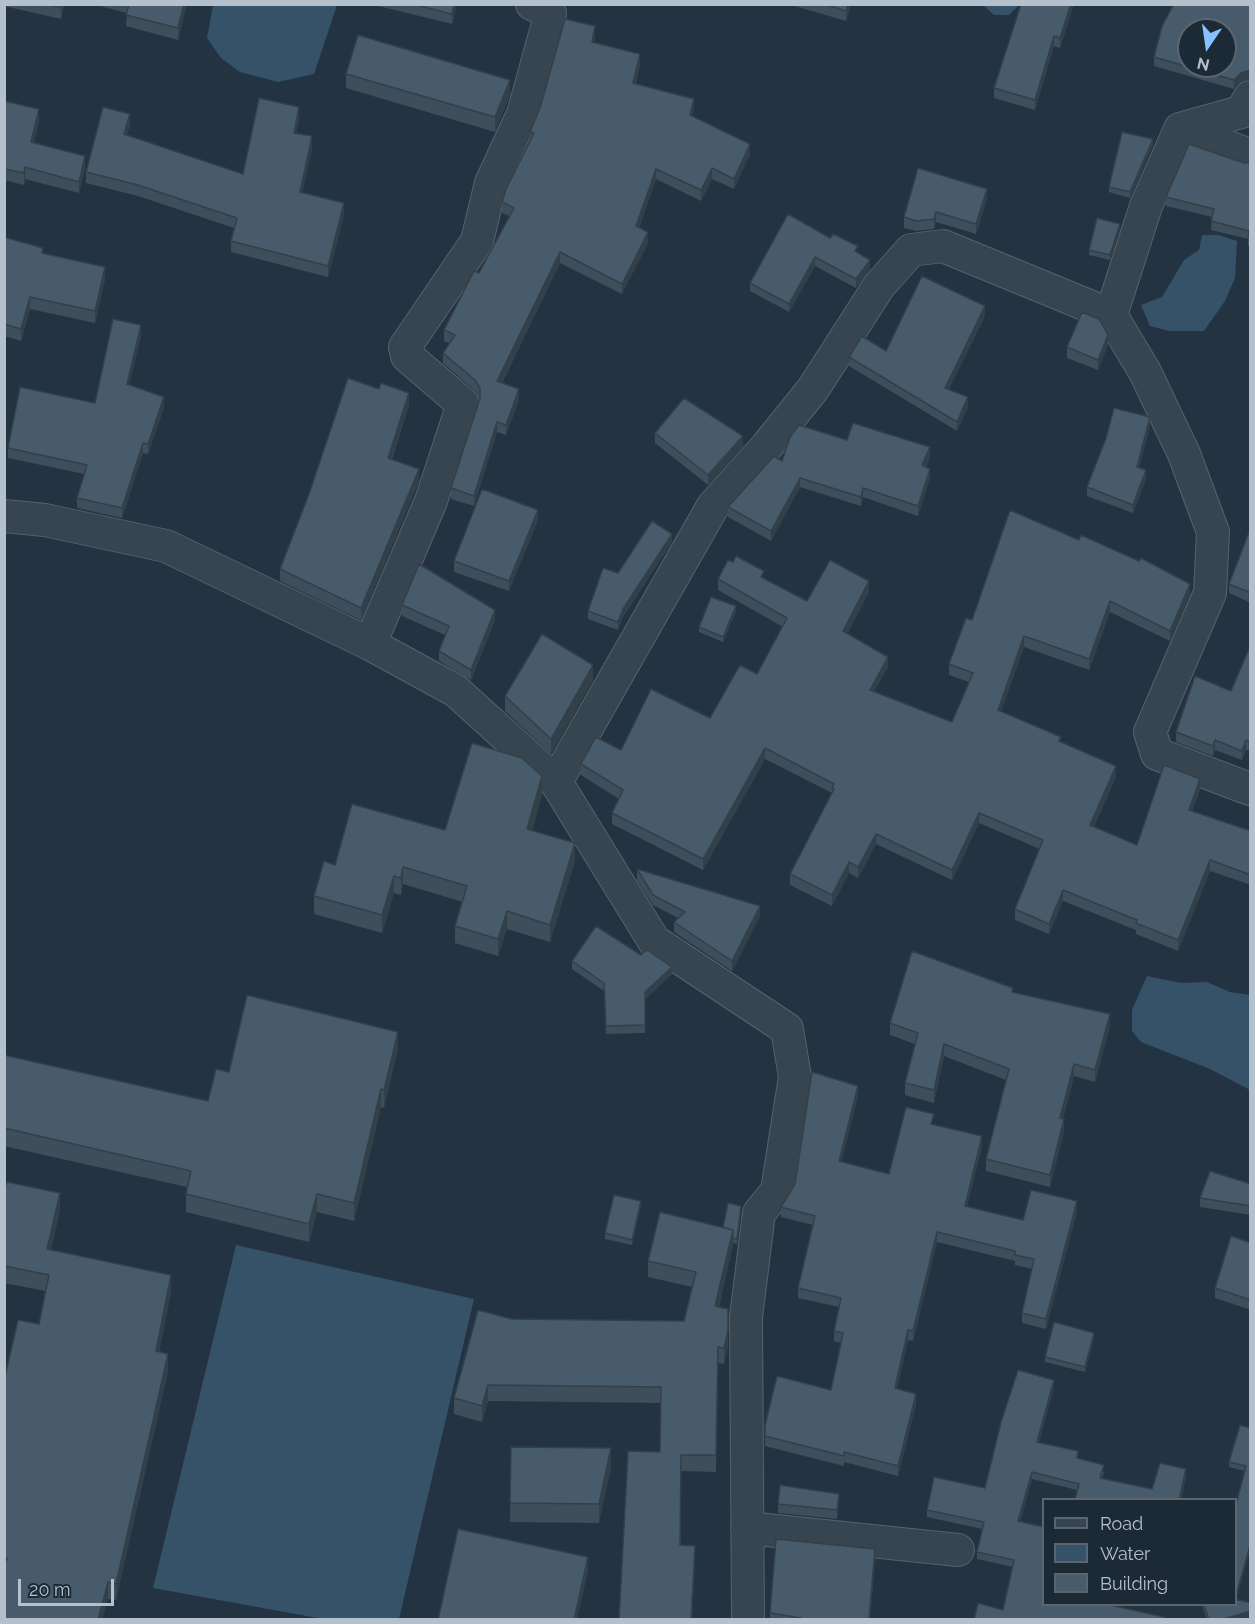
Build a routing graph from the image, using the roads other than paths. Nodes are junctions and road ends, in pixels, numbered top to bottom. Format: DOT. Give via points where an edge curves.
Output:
graph roads {
  1 [pos="532,4"];
  2 [pos="1251,97"];
  3 [pos="1180,129"];
  4 [pos="1251,155"];
  5 [pos="1111,315"];
  6 [pos="4,516"];
  7 [pos="370,644"];
  8 [pos="556,782"];
  9 [pos="1251,789"];
  10 [pos="747,1528"];
  11 [pos="958,1550"];
  12 [pos="748,1620"];
  1 -- 7 [label="street" via="546,9 549,20 523,114 491,183 477,242 405,347 407,356 463,404 431,501"];
  2 -- 3 [label="street" via="1241,112"];
  3 -- 4 [label="street"];
  3 -- 5 [label="street" via="1146,206"];
  5 -- 8 [label="street" via="943,246 911,250 879,286 813,389 713,506"];
  5 -- 9 [label="street" via="1145,372 1184,454 1213,532 1210,593 1150,732 1156,754"];
  6 -- 7 [label="street" via="45,520 166,546"];
  7 -- 8 [label="street" via="456,691"];
  8 -- 10 [label="street" via="654,941 787,1029 795,1077 777,1191 759,1213 746,1317"];
  10 -- 11 [label="street"];
  10 -- 12 [label="street"];
}
